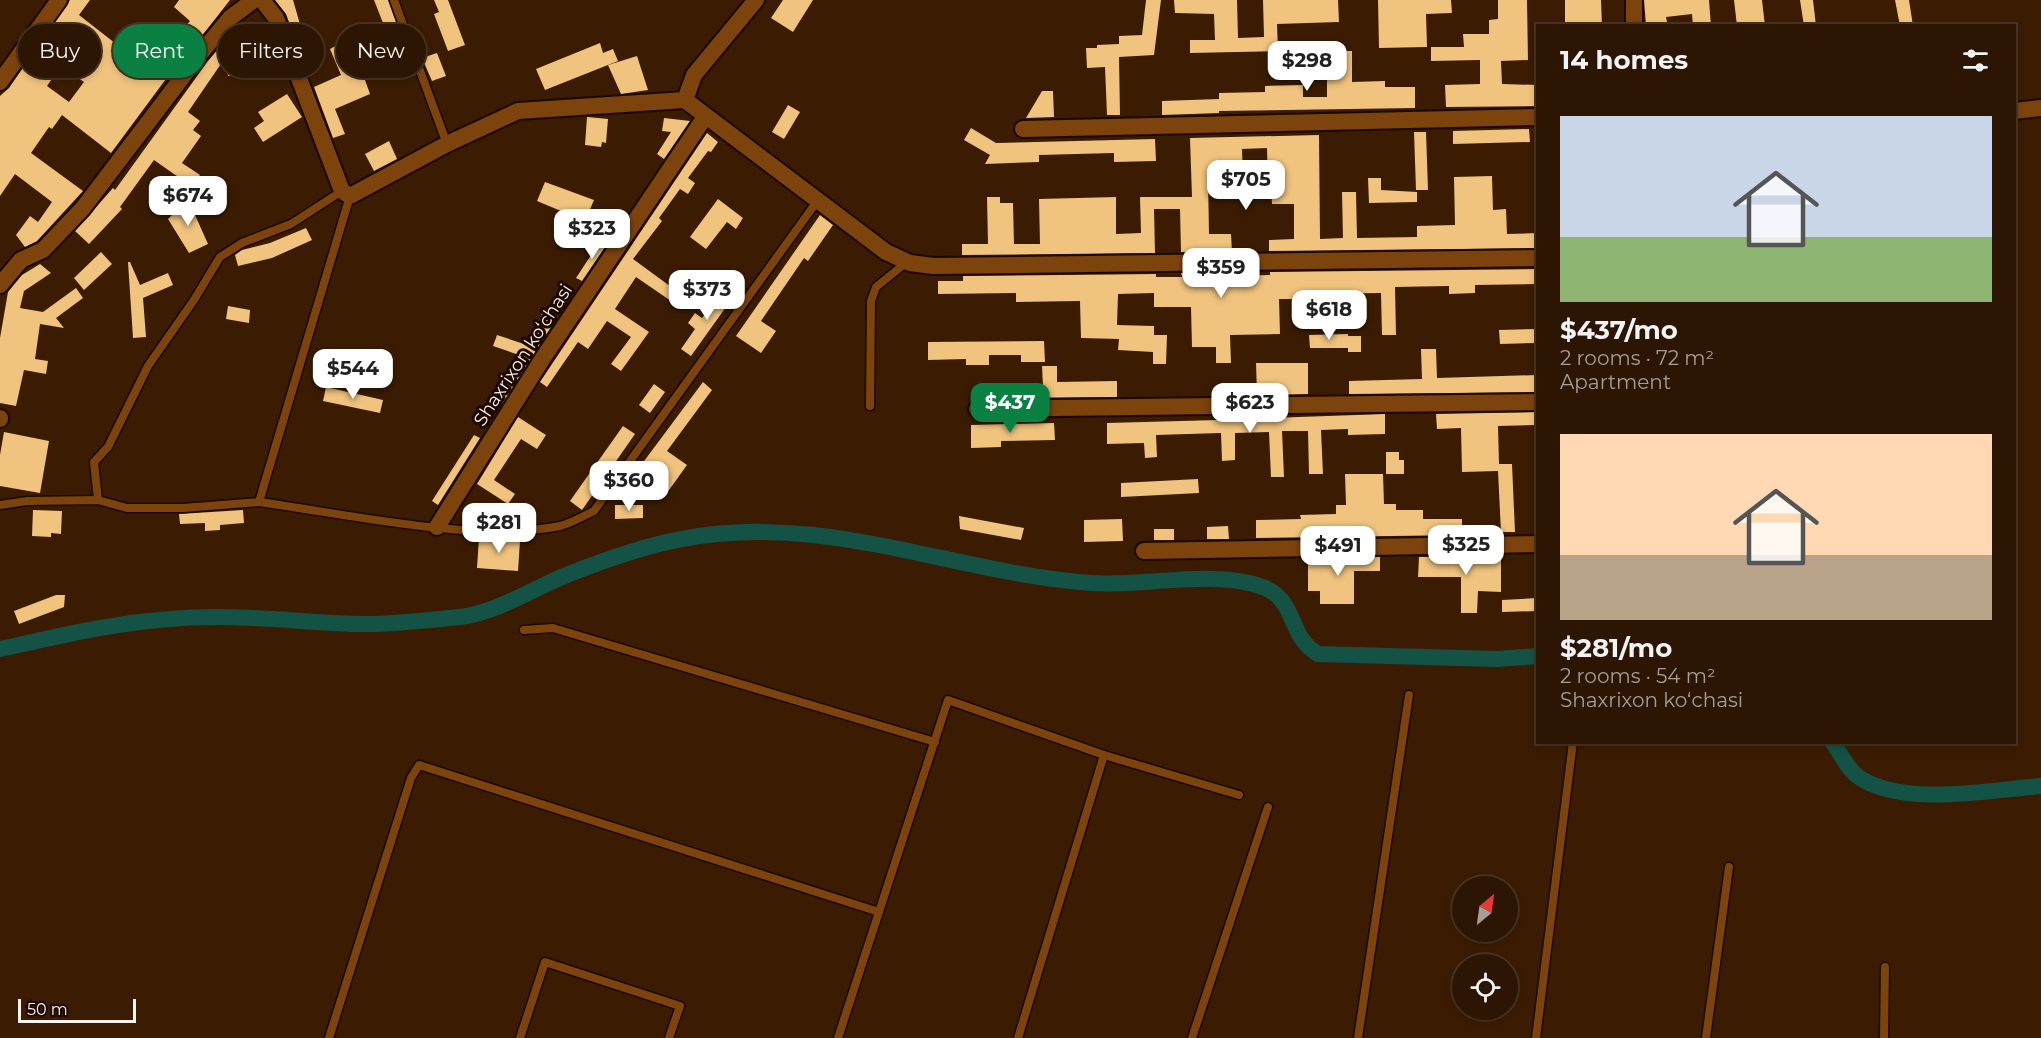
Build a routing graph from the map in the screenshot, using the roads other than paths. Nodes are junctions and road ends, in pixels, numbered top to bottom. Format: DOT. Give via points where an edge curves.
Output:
graph roads {
  1 [pos="59,0"];
  2 [pos="254,0"];
  3 [pos="262,0"];
  4 [pos="394,0"];
  5 [pos="756,0"];
  6 [pos="1634,0"];
  7 [pos="1634,24"];
  8 [pos="0,82"];
  9 [pos="685,100"];
  10 [pos="2041,108"];
  11 [pos="2016,111"];
  12 [pos="705,117"];
  13 [pos="1536,117"];
  14 [pos="1023,129"];
  15 [pos="447,144"];
  16 [pos="346,194"];
  17 [pos="819,199"];
  18 [pos="1536,258"];
  19 [pos="907,262"];
  20 [pos="0,285"];
  21 [pos="1536,402"];
  22 [pos="870,406"];
  23 [pos="977,409"];
  24 [pos="98,500"];
  25 [pos="259,502"];
  26 [pos="0,505"];
  27 [pos="437,527"];
  28 [pos="1536,544"];
  29 [pos="1144,551"];
  30 [pos="524,630"];
  31 [pos="1409,695"];
  32 [pos="935,742"];
  33 [pos="1573,744"];
  34 [pos="1104,755"];
  35 [pos="1239,795"];
  36 [pos="1268,807"];
  37 [pos="1729,867"];
  38 [pos="879,912"];
  39 [pos="1886,967"];
  40 [pos="329,1038"];
  41 [pos="520,1038"];
  42 [pos="669,1038"];
  43 [pos="838,1038"];
  44 [pos="1018,1038"];
  45 [pos="1192,1038"];
  46 [pos="1358,1038"];
  47 [pos="1536,1038"];
  48 [pos="1706,1038"];
  49 [pos="1884,1038"];
  1 -- 8 [label="street"];
  2 -- 20 [label="street" via="230,18 207,45 83,208 43,250 21,260"];
  3 -- 16 [label="street" via="276,18"];
  4 -- 15 [label="lane"];
  5 -- 9 [label="street" via="694,75"];
  6 -- 7 [label="street"];
  9 -- 12 [label="street"];
  9 -- 15 [label="street" via="518,111"];
  10 -- 11 [label="street"];
  12 -- 17 [label="street"];
  12 -- 27 [label="street, Shaxrixon koʻchasi" via="543,358"];
  13 -- 14 [label="street"];
  15 -- 16 [label="street"];
  16 -- 24 [label="lane" via="220,257 148,366 108,447 94,462"];
  16 -- 25 [label="lane"];
  17 -- 19 [label="street" via="886,252"];
  17 -- 27 [label="lane" via="594,511 563,525 521,531"];
  18 -- 19 [label="street" via="933,266"];
  19 -- 22 [label="lane" via="876,287 871,301"];
  21 -- 23 [label="street"];
  24 -- 25 [label="lane" via="127,508"];
  24 -- 26 [label="lane"];
  25 -- 27 [label="lane"];
  28 -- 29 [label="street"];
  30 -- 32 [label="lane" via="553,628"];
  31 -- 46 [label="lane"];
  32 -- 34 [label="lane" via="948,700"];
  32 -- 38 [label="lane"];
  33 -- 47 [label="lane"];
  34 -- 35 [label="lane"];
  34 -- 44 [label="lane"];
  36 -- 45 [label="lane"];
  37 -- 48 [label="lane"];
  38 -- 40 [label="lane" via="419,765 411,778"];
  38 -- 43 [label="lane"];
  39 -- 49 [label="lane"];
  41 -- 42 [label="lane" via="544,962 680,1006"];
}
